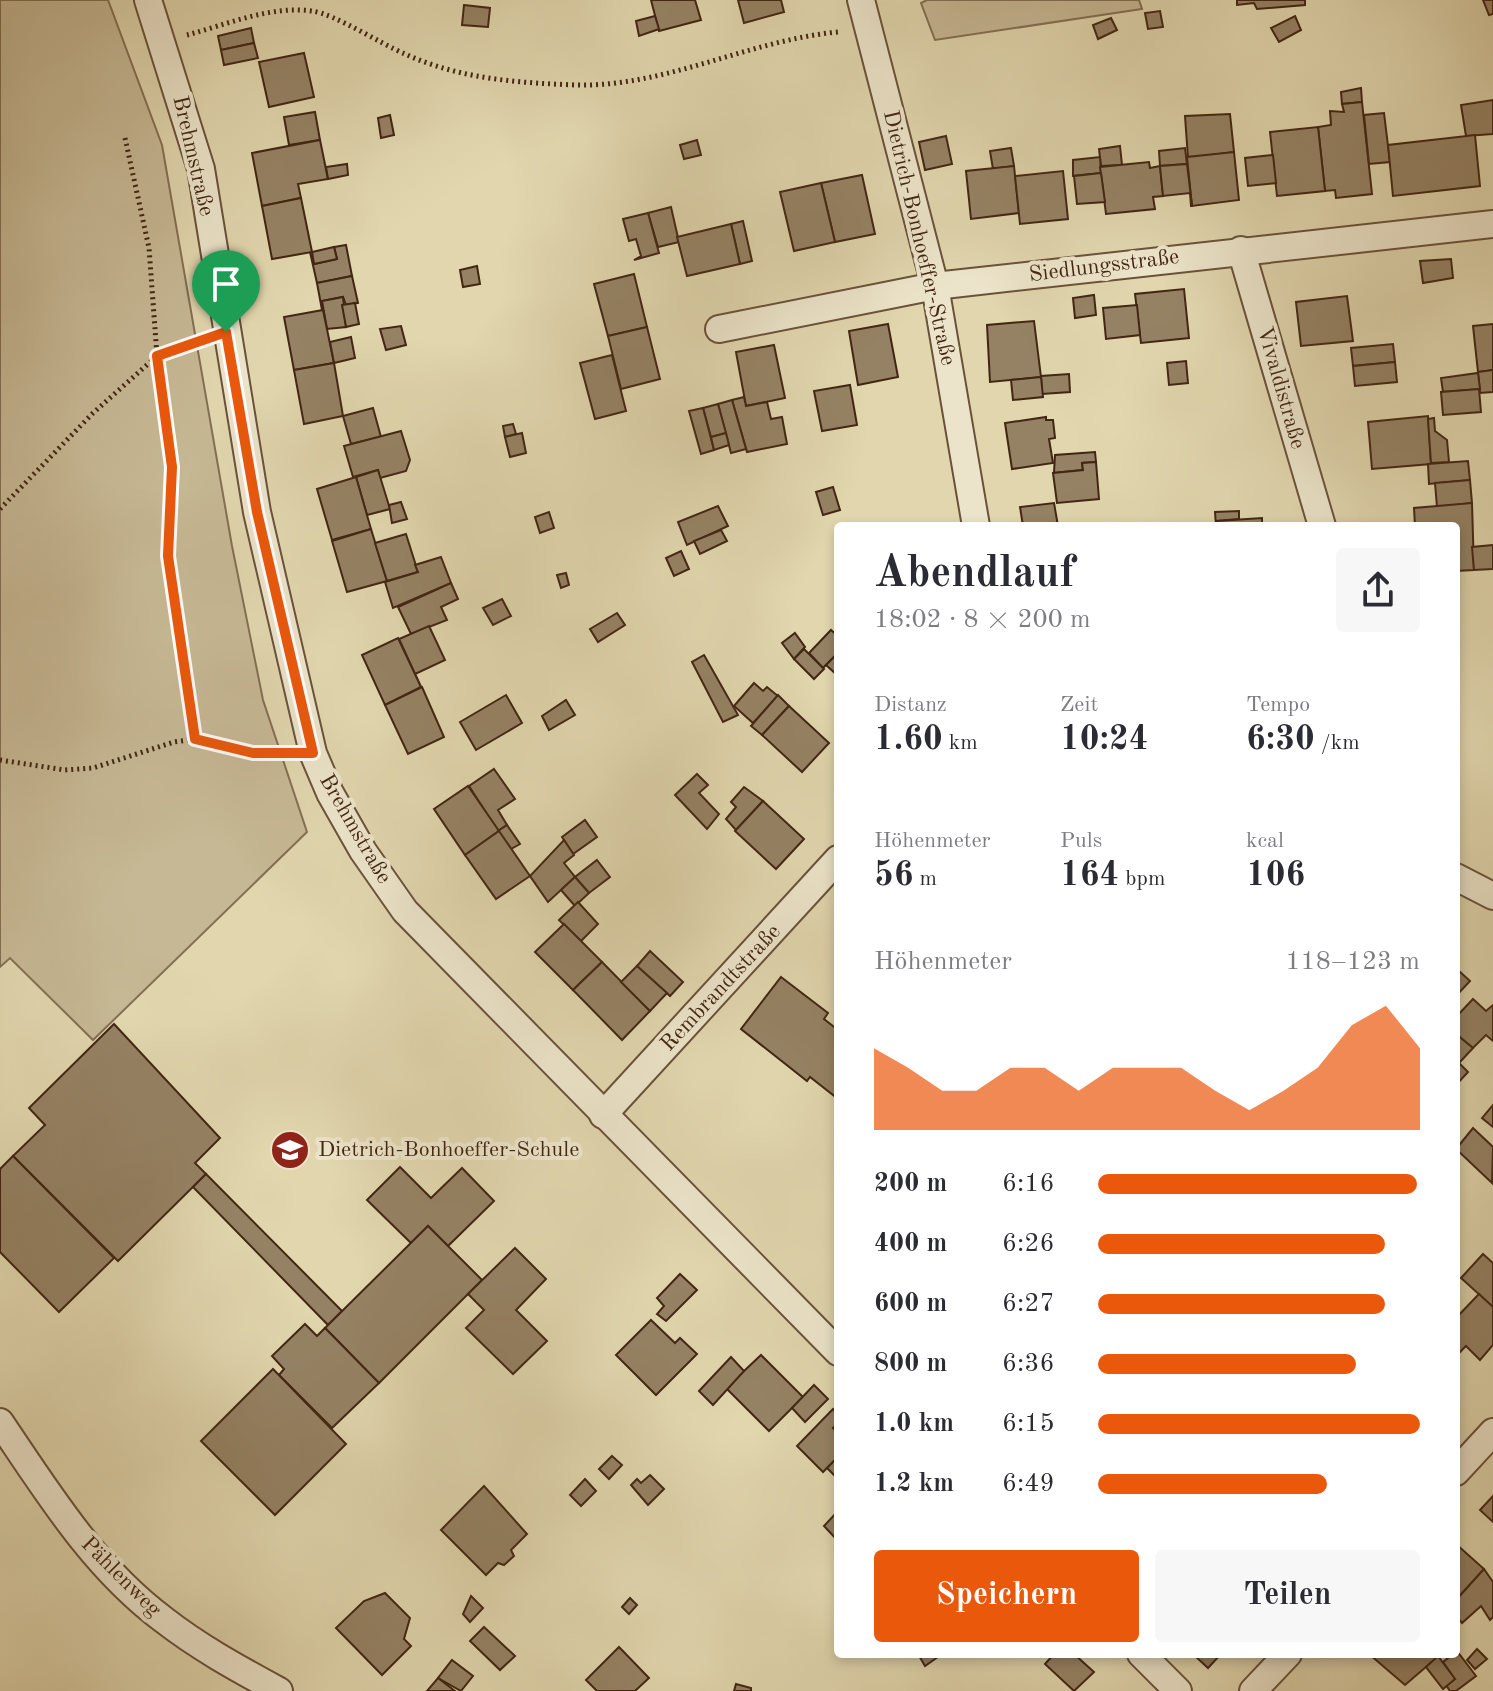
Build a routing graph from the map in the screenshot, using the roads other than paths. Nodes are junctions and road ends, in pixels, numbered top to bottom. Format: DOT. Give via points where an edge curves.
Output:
graph roads {
  1 [pos="148,0"];
  2 [pos="861,0"];
  3 [pos="1493,224"];
  4 [pos="1241,250"];
  5 [pos="935,286"];
  6 [pos="719,329"];
  7 [pos="975,522"];
  8 [pos="1321,522"];
  9 [pos="834,863"];
  10 [pos="1460,879"];
  11 [pos="1493,896"];
  12 [pos="603,1115"];
  13 [pos="834,1348"];
  14 [pos="0,1422"];
  15 [pos="1493,1432"];
  16 [pos="1460,1468"];
  17 [pos="1145,1658"];
  18 [pos="1284,1658"];
  19 [pos="279,1691"];
  20 [pos="1178,1691"];
  21 [pos="1253,1691"];
  1 -- 12 [label="street, Brehmstraße" via="201,169 257,512 313,753 363,851 405,911"];
  2 -- 5 [label="street, Dietrich-Bonhoeffer-Straße"];
  3 -- 4 [label="street, Siedlungsstraße"];
  4 -- 5 [label="street, Siedlungsstraße"];
  4 -- 8 [label="street, Vivaldistraße"];
  5 -- 6 [label="street, Siedlungsstraße"];
  5 -- 7 [label="street, Dietrich-Bonhoeffer-Straße"];
  9 -- 12 [label="street, Rembrandtstraße"];
  10 -- 11 [label="street"];
  12 -- 13 [label="street, Brehmstraße"];
  14 -- 19 [label="street, Pählenweg" via="66,1520 114,1574 208,1652"];
  15 -- 16 [label="street"];
  17 -- 20 [label="street"];
  18 -- 21 [label="street"];
}
